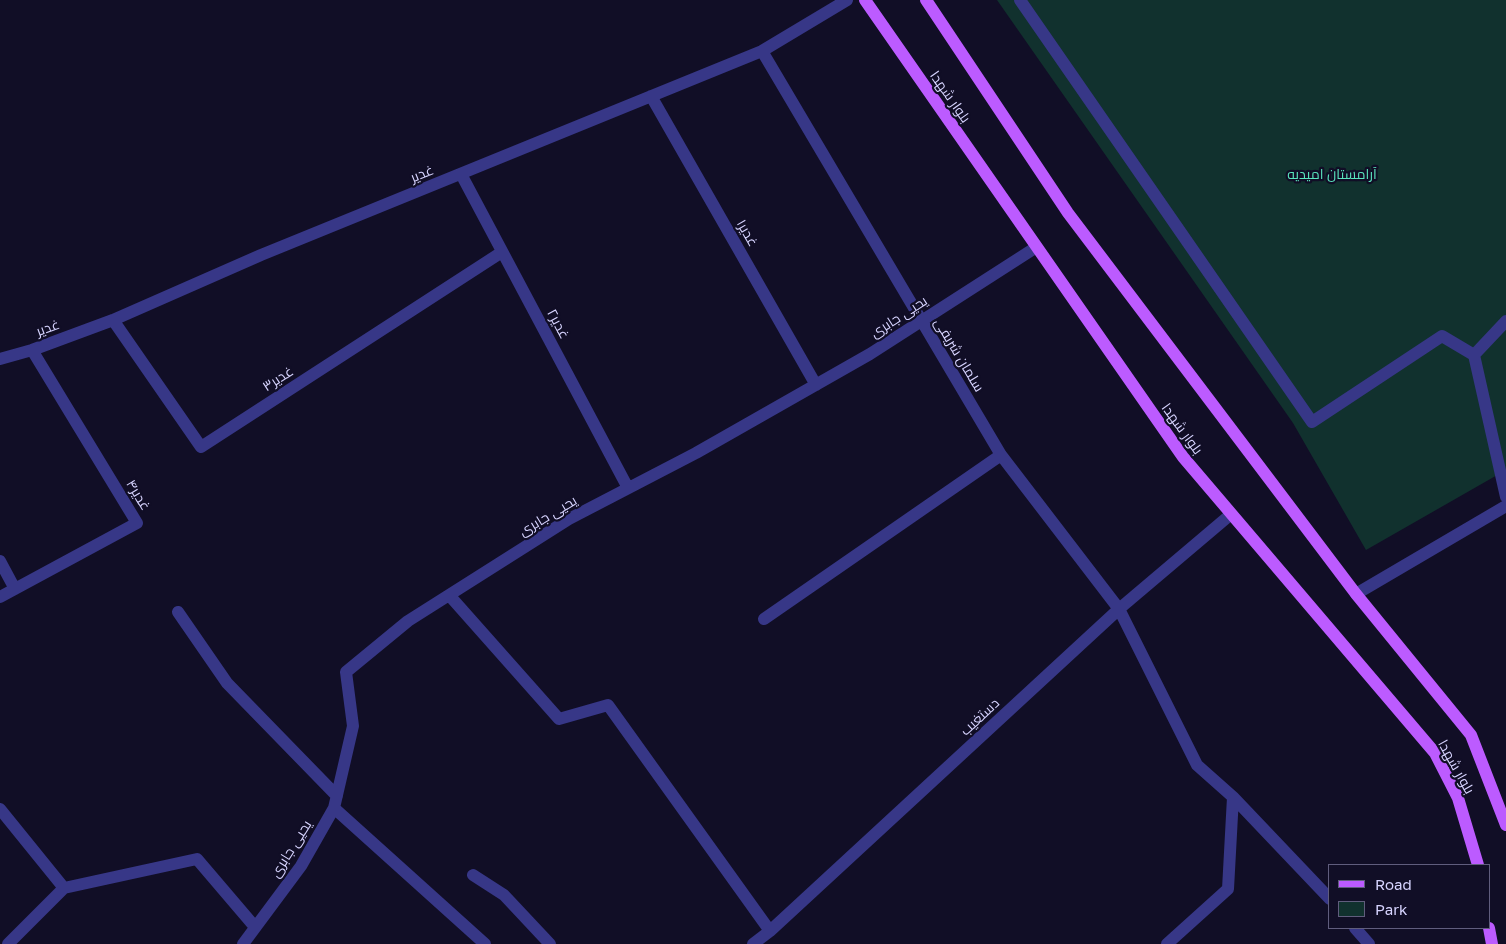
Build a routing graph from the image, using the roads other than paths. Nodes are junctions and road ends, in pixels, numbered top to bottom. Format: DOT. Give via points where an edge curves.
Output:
graph roads {
  1 [pos="847,0"];
  2 [pos="865,0"];
  3 [pos="926,0"];
  4 [pos="1020,0"];
  5 [pos="762,51"];
  6 [pos="651,96"];
  7 [pos="461,174"];
  8 [pos="1036,248"];
  9 [pos="502,252"];
  10 [pos="113,320"];
  11 [pos="921,320"];
  12 [pos="1506,320"];
  13 [pos="32,350"];
  14 [pos="1474,355"];
  15 [pos="0,359"];
  16 [pos="816,385"];
  17 [pos="1001,455"];
  18 [pos="628,488"];
  19 [pos="1506,497"];
  20 [pos="1506,506"];
  21 [pos="1230,515"];
  22 [pos="0,561"];
  23 [pos="15,589"];
  24 [pos="1356,594"];
  25 [pos="448,595"];
  26 [pos="0,597"];
  27 [pos="1120,609"];
  28 [pos="178,612"];
  29 [pos="764,619"];
  30 [pos="1233,797"];
  31 [pos="335,802"];
  32 [pos="0,809"];
  33 [pos="1506,825"];
  34 [pos="1478,864"];
  35 [pos="473,875"];
  36 [pos="64,888"];
  37 [pos="1328,897"];
  38 [pos="255,927"];
  39 [pos="1356,929"];
  40 [pos="1489,929"];
  41 [pos="770,931"];
  42 [pos="8,944"];
  43 [pos="243,944"];
  44 [pos="485,944"];
  45 [pos="550,944"];
  46 [pos="753,944"];
  47 [pos="1167,944"];
  48 [pos="1369,944"];
  49 [pos="1492,944"];
  1 -- 5 [label="street, غدیر"];
  2 -- 8 [label="main road, بلوار شهدا"];
  3 -- 24 [label="main road, بلوار شهدا" via="1068,213"];
  4 -- 14 [label="street" via="1312,422 1442,336"];
  5 -- 6 [label="street, غدیر"];
  5 -- 11 [label="street, سلمان شریفی"];
  6 -- 7 [label="street, غدیر"];
  6 -- 16 [label="street, غدیر۱"];
  7 -- 9 [label="street, غدیر۲"];
  7 -- 10 [label="street, غدیر" via="261,255"];
  8 -- 11 [label="street, یحیی جابری"];
  8 -- 21 [label="main road, بلوار شهدا" via="1183,457"];
  9 -- 10 [label="street, غدیر۳" via="201,447"];
  9 -- 18 [label="street, غدیر۲"];
  10 -- 13 [label="street, غدیر"];
  11 -- 16 [label="street, یحیی جابری"];
  11 -- 17 [label="street, سلمان شریفی"];
  12 -- 14 [label="street"];
  13 -- 15 [label="street, غدیر"];
  13 -- 23 [label="street, غدیر۴" via="137,524"];
  14 -- 19 [label="street"];
  16 -- 18 [label="street, یحیی جابری"];
  17 -- 27 [label="street, سلمان شریفی"];
  17 -- 29 [label="street"];
  18 -- 25 [label="street, یحیی جابری" via="569,519"];
  20 -- 24 [label="street"];
  21 -- 27 [label="street, دستغیب"];
  21 -- 34 [label="main road, بلوار شهدا" via="1435,753 1458,798"];
  22 -- 23 [label="street"];
  23 -- 26 [label="street, غدیر۴"];
  24 -- 33 [label="main road, بلوار شهدا" via="1471,735"];
  25 -- 31 [label="street, یحیی جابری" via="408,621 346,672 353,726"];
  25 -- 41 [label="street" via="559,718 608,705"];
  27 -- 30 [label="street, سلمان شریفی" via="1197,765"];
  27 -- 41 [label="street, دستغیب"];
  28 -- 31 [label="street" via="227,683"];
  30 -- 37 [label="street, سلمان شریفی"];
  30 -- 47 [label="street" via="1228,889"];
  31 -- 38 [label="street, یحیی جابری" via="301,866"];
  31 -- 44 [label="street"];
  32 -- 36 [label="street"];
  35 -- 45 [label="street" via="504,896"];
  36 -- 38 [label="street" via="197,859"];
  36 -- 42 [label="street"];
  38 -- 43 [label="street, یحیی جابری"];
  39 -- 48 [label="street"];
  40 -- 49 [label="main road"];
  41 -- 46 [label="street, دستغیب"];
}
